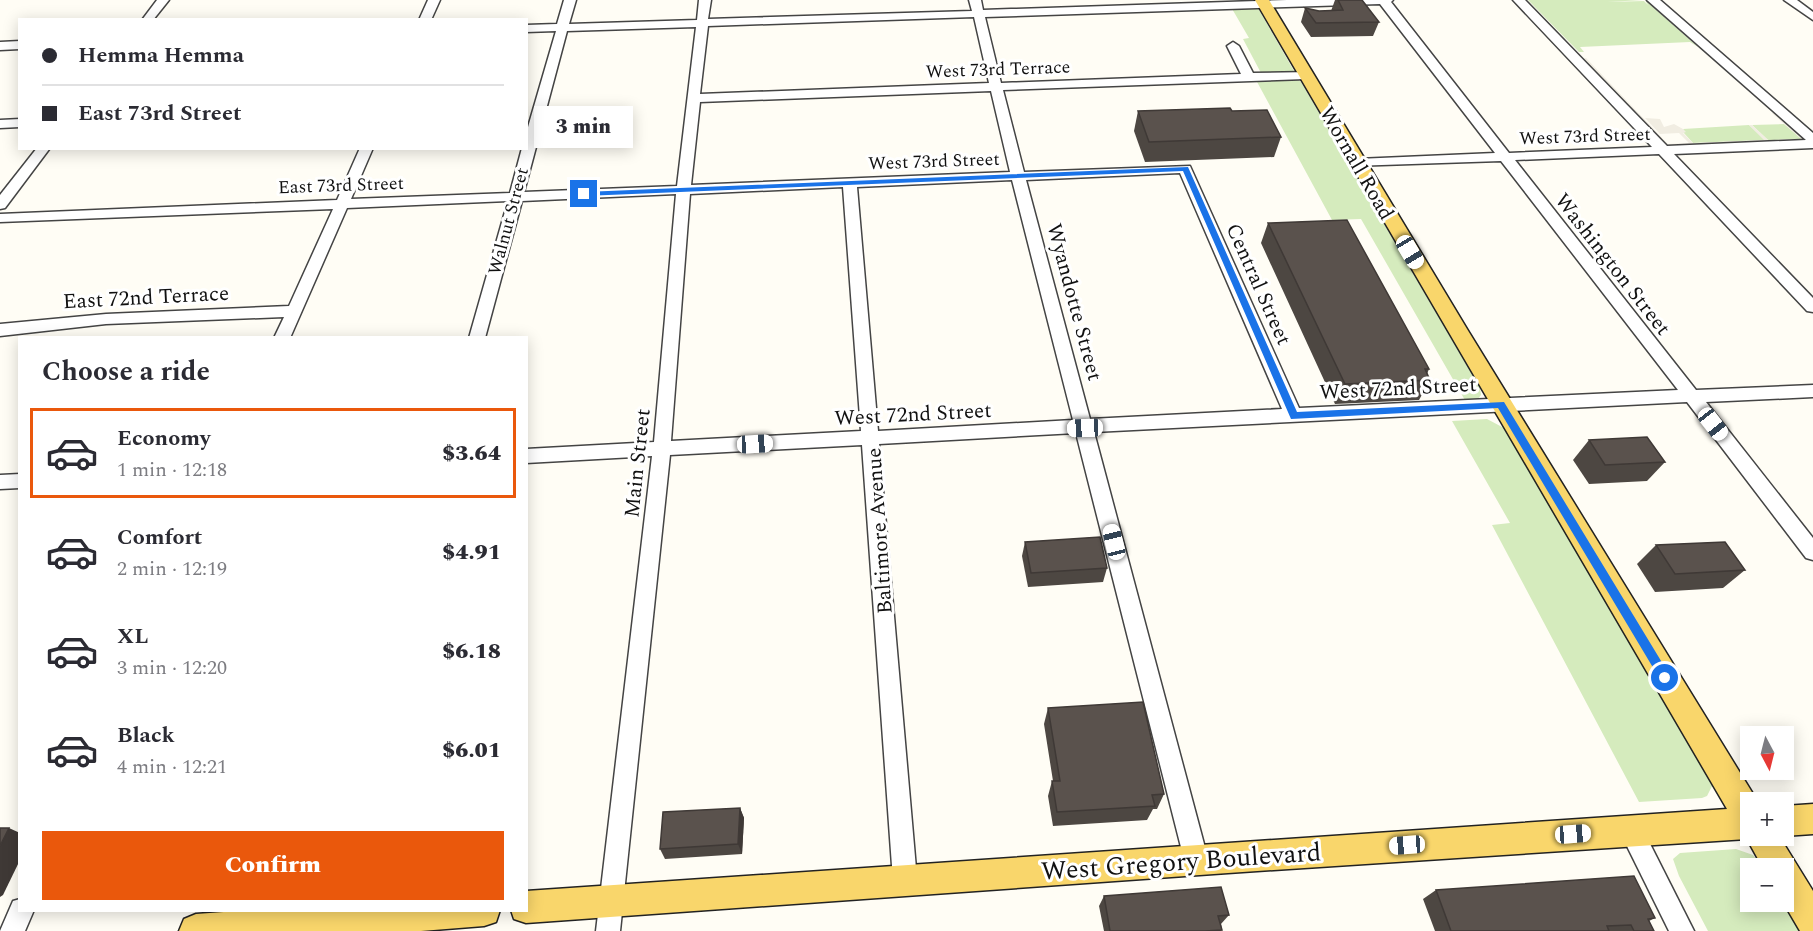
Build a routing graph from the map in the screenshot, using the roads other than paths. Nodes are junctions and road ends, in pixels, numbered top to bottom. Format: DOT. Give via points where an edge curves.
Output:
graph roads {
  1 [pos="163,0"];
  2 [pos="434,0"];
  3 [pos="570,0"];
  4 [pos="705,0"];
  5 [pos="1384,0"];
  6 [pos="1519,0"];
  7 [pos="1653,0"];
  8 [pos="1790,0"];
  9 [pos="1263,2"];
  10 [pos="1206,3"];
  11 [pos="977,7"];
  12 [pos="1813,17"];
  13 [pos="149,18"];
  14 [pos="426,18"];
  15 [pos="703,22"];
  16 [pos="562,28"];
  17 [pos="528,29"];
  18 [pos="0,45"];
  19 [pos="18,45"];
  20 [pos="1233,46"];
  21 [pos="1306,75"];
  22 [pos="1249,78"];
  23 [pos="996,87"];
  24 [pos="692,98"];
  25 [pos="0,123"];
  26 [pos="18,123"];
  27 [pos="1813,142"];
  28 [pos="42,150"];
  29 [pos="366,150"];
  30 [pos="1665,152"];
  31 [pos="1503,157"];
  32 [pos="1357,163"];
  33 [pos="1185,169"];
  34 [pos="1018,176"];
  35 [pos="850,183"];
  36 [pos="683,190"];
  37 [pos="515,197"];
  38 [pos="342,204"];
  39 [pos="0,205"];
  40 [pos="0,218"];
  41 [pos="1813,307"];
  42 [pos="294,311"];
  43 [pos="0,330"];
  44 [pos="283,336"];
  45 [pos="478,336"];
  46 [pos="1813,391"];
  47 [pos="1691,396"];
  48 [pos="1501,404"];
  49 [pos="1294,416"];
  50 [pos="1085,428"];
  51 [pos="872,438"];
  52 [pos="662,448"];
  53 [pos="528,456"];
  54 [pos="18,481"];
  55 [pos="0,482"];
  56 [pos="1813,552"];
  57 [pos="1740,804"];
  58 [pos="1813,819"];
  59 [pos="1794,820"];
  60 [pos="1740,822"];
  61 [pos="1631,830"];
  62 [pos="1196,859"];
  63 [pos="906,880"];
  64 [pos="1794,890"];
  65 [pos="528,907"];
  66 [pos="21,912"];
  67 [pos="428,912"];
  68 [pos="316,916"];
  69 [pos="610,916"];
  70 [pos="1813,922"];
  71 [pos="12,931"];
  72 [pos="196,931"];
  73 [pos="1682,931"];
  1 -- 13 [label="street"];
  2 -- 14 [label="street"];
  3 -- 16 [label="street, Walnut Street"];
  4 -- 15 [label="street, Main Street"];
  5 -- 9 [label="street"];
  5 -- 31 [label="street, Washington Street"];
  6 -- 30 [label="street"];
  7 -- 27 [label="street"];
  8 -- 12 [label="street"];
  9 -- 10 [label="street"];
  9 -- 21 [label="main road, Wornall Road"];
  10 -- 11 [label="street"];
  11 -- 15 [label="street"];
  11 -- 23 [label="street, Wyandotte Street"];
  15 -- 16 [label="street"];
  15 -- 24 [label="street, Main Street"];
  16 -- 17 [label="street"];
  16 -- 37 [label="street, Walnut Street"];
  18 -- 19 [label="street"];
  20 -- 22 [label="street"];
  21 -- 22 [label="street, West 73rd Terrace"];
  21 -- 32 [label="main road, Wornall Road"];
  22 -- 23 [label="street, West 73rd Terrace"];
  23 -- 24 [label="street, West 73rd Terrace"];
  23 -- 34 [label="street, Wyandotte Street"];
  24 -- 36 [label="street, Main Street"];
  25 -- 26 [label="street"];
  27 -- 30 [label="street, West 73rd Street"];
  28 -- 39 [label="street"];
  29 -- 38 [label="street"];
  30 -- 31 [label="street, West 73rd Street"];
  30 -- 41 [label="street"];
  31 -- 32 [label="street, West 73rd Street"];
  31 -- 47 [label="street, Washington Street"];
  32 -- 48 [label="main road, Wornall Road"];
  33 -- 34 [label="street, West 73rd Street"];
  33 -- 49 [label="street, Central Street"];
  34 -- 35 [label="street, West 73rd Street"];
  34 -- 50 [label="street, Wyandotte Street"];
  35 -- 36 [label="street, West 73rd Street"];
  35 -- 51 [label="street, Baltimore Avenue"];
  36 -- 37 [label="street, East 73rd Street"];
  36 -- 52 [label="street, Main Street"];
  37 -- 38 [label="street, East 73rd Street"];
  37 -- 45 [label="street, Walnut Street"];
  38 -- 40 [label="street, East 73rd Street"];
  38 -- 42 [label="street"];
  42 -- 43 [label="street, East 72nd Terrace" via="105,319"];
  42 -- 44 [label="street"];
  46 -- 47 [label="street, West 72nd Street"];
  47 -- 48 [label="street, West 72nd Street"];
  47 -- 56 [label="street, Washington Street"];
  48 -- 49 [label="street, West 72nd Street"];
  48 -- 57 [label="main road, Wornall Road"];
  49 -- 50 [label="street, West 72nd Street"];
  50 -- 51 [label="street, West 72nd Street"];
  50 -- 62 [label="street, Wyandotte Street"];
  51 -- 52 [label="street, West 72nd Street"];
  51 -- 63 [label="street, Baltimore Avenue"];
  52 -- 53 [label="street, West 72nd Street"];
  52 -- 69 [label="street, Main Street"];
  54 -- 55 [label="street"];
  58 -- 59 [label="main road"];
  60 -- 61 [label="main road, West Gregory Boulevard"];
  61 -- 62 [label="main road, West Gregory Boulevard"];
  61 -- 73 [label="street"];
  62 -- 63 [label="main road, West Gregory Boulevard"];
  63 -- 69 [label="main road, West Gregory Boulevard"];
  64 -- 70 [label="main road"];
  65 -- 69 [label="main road, West Gregory Boulevard"];
  66 -- 71 [label="street"];
  67 -- 68 [label="main road"];
  68 -- 72 [label="main road"];
}
